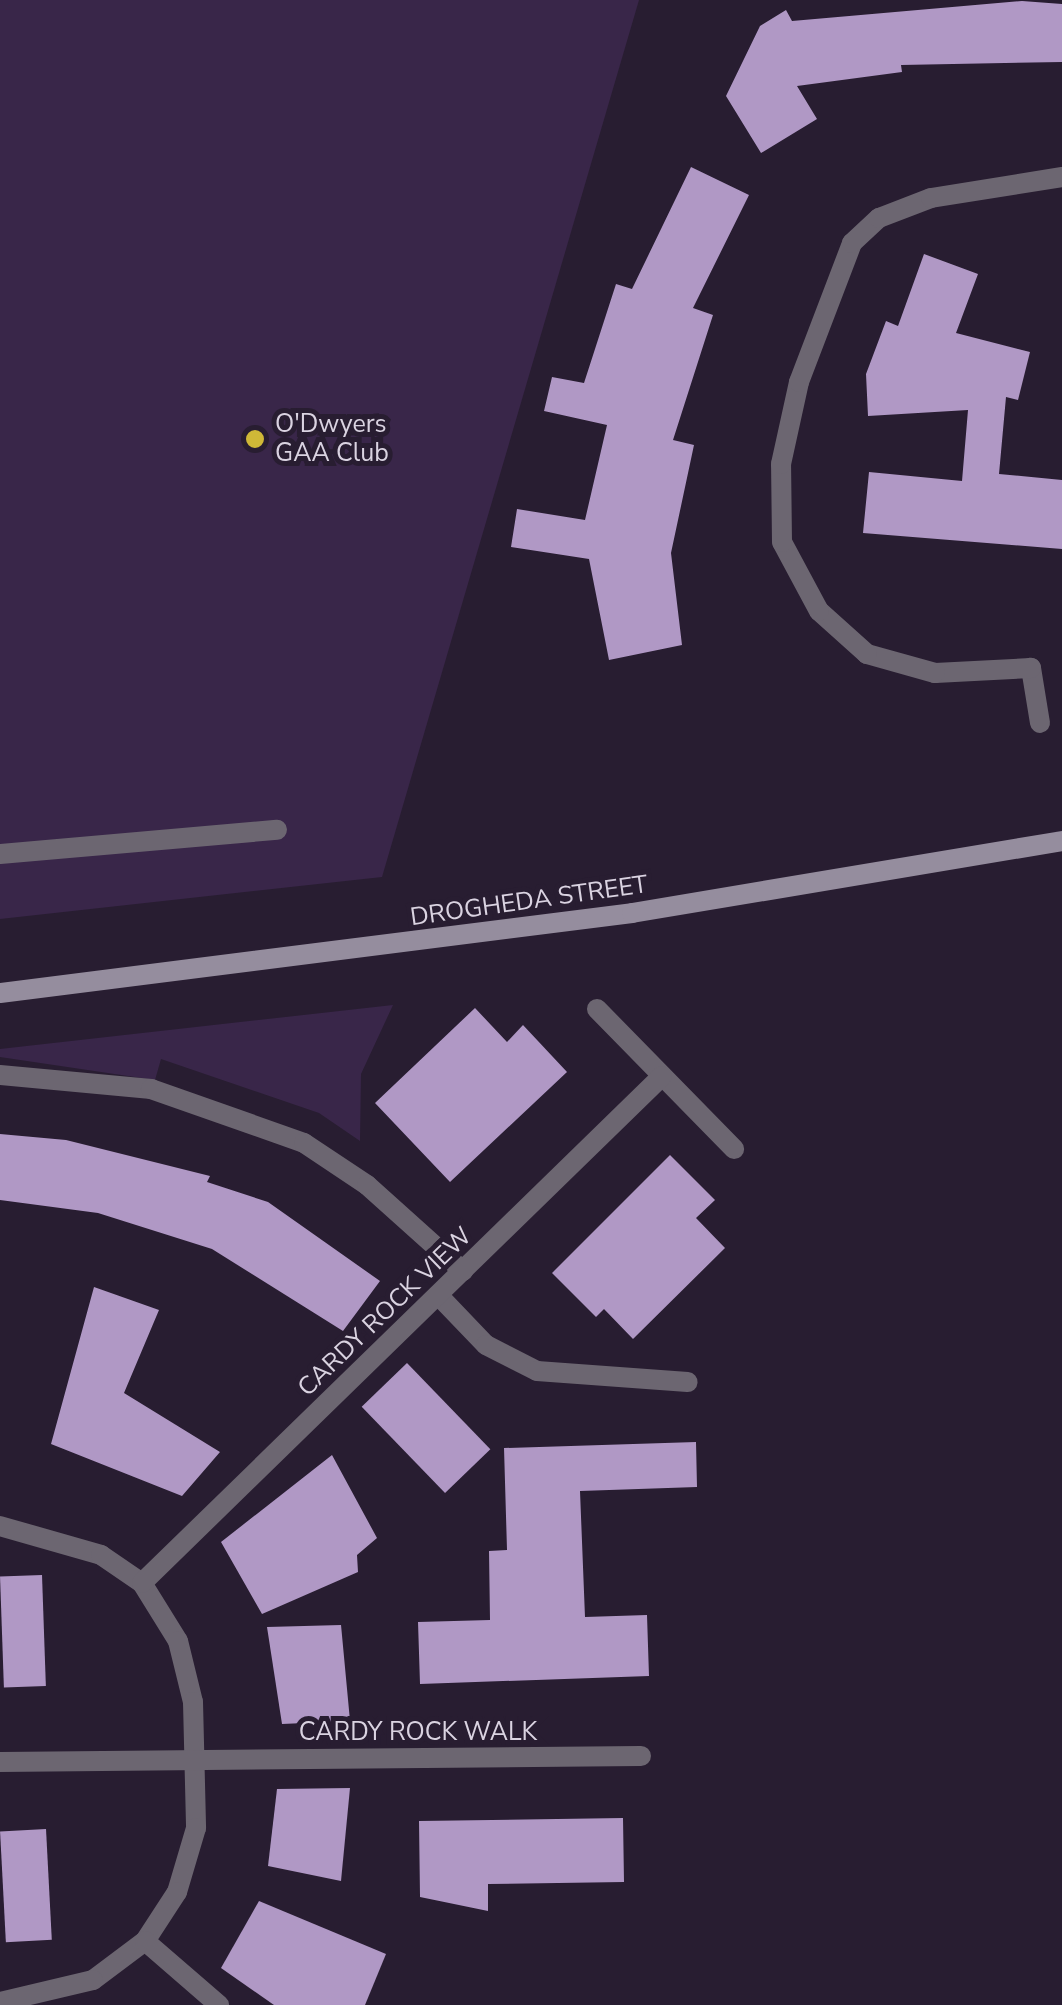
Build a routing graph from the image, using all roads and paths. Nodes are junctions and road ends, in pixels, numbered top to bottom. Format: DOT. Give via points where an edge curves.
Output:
graph roads {
  1 [pos="1062,177"];
  2 [pos="1040,723"];
  3 [pos="277,830"];
  4 [pos="1062,841"];
  5 [pos="0,854"];
  6 [pos="0,993"];
  7 [pos="597,1009"];
  8 [pos="0,1076"];
  9 [pos="662,1076"];
  10 [pos="734,1149"];
  11 [pos="464,1271"];
  12 [pos="438,1296"];
  13 [pos="688,1382"];
  14 [pos="0,1526"];
  15 [pos="142,1584"];
  16 [pos="641,1756"];
  17 [pos="196,1758"];
  18 [pos="0,1762"];
  19 [pos="145,1942"];
  20 [pos="0,2002"];
  21 [pos="219,2005"];
  1 -- 2 [label="street" via="931,198 879,218 852,243 799,382 781,464 782,542 820,611 866,654 884,659 936,673 1031,668"];
  3 -- 5 [label="street"];
  4 -- 6 [label="main road, DROGHEDA STREET" via="632,913"];
  7 -- 9 [label="street"];
  8 -- 11 [label="street" via="151,1090 304,1144 367,1185"];
  9 -- 10 [label="street"];
  9 -- 11 [label="street, CARDY ROCK VIEW"];
  11 -- 12 [label="street, CARDY ROCK VIEW"];
  12 -- 13 [label="street" via="486,1345 522,1366"];
  12 -- 15 [label="street, CARDY ROCK VIEW"];
  14 -- 15 [label="street" via="101,1555"];
  15 -- 17 [label="street" via="178,1641 194,1702"];
  16 -- 17 [label="street, CARDY ROCK WALK"];
  17 -- 18 [label="street, CARDY ROCK WALK"];
  17 -- 19 [label="street" via="196,1828 176,1892"];
  19 -- 20 [label="street" via="93,1980"];
  19 -- 21 [label="street"];
}
